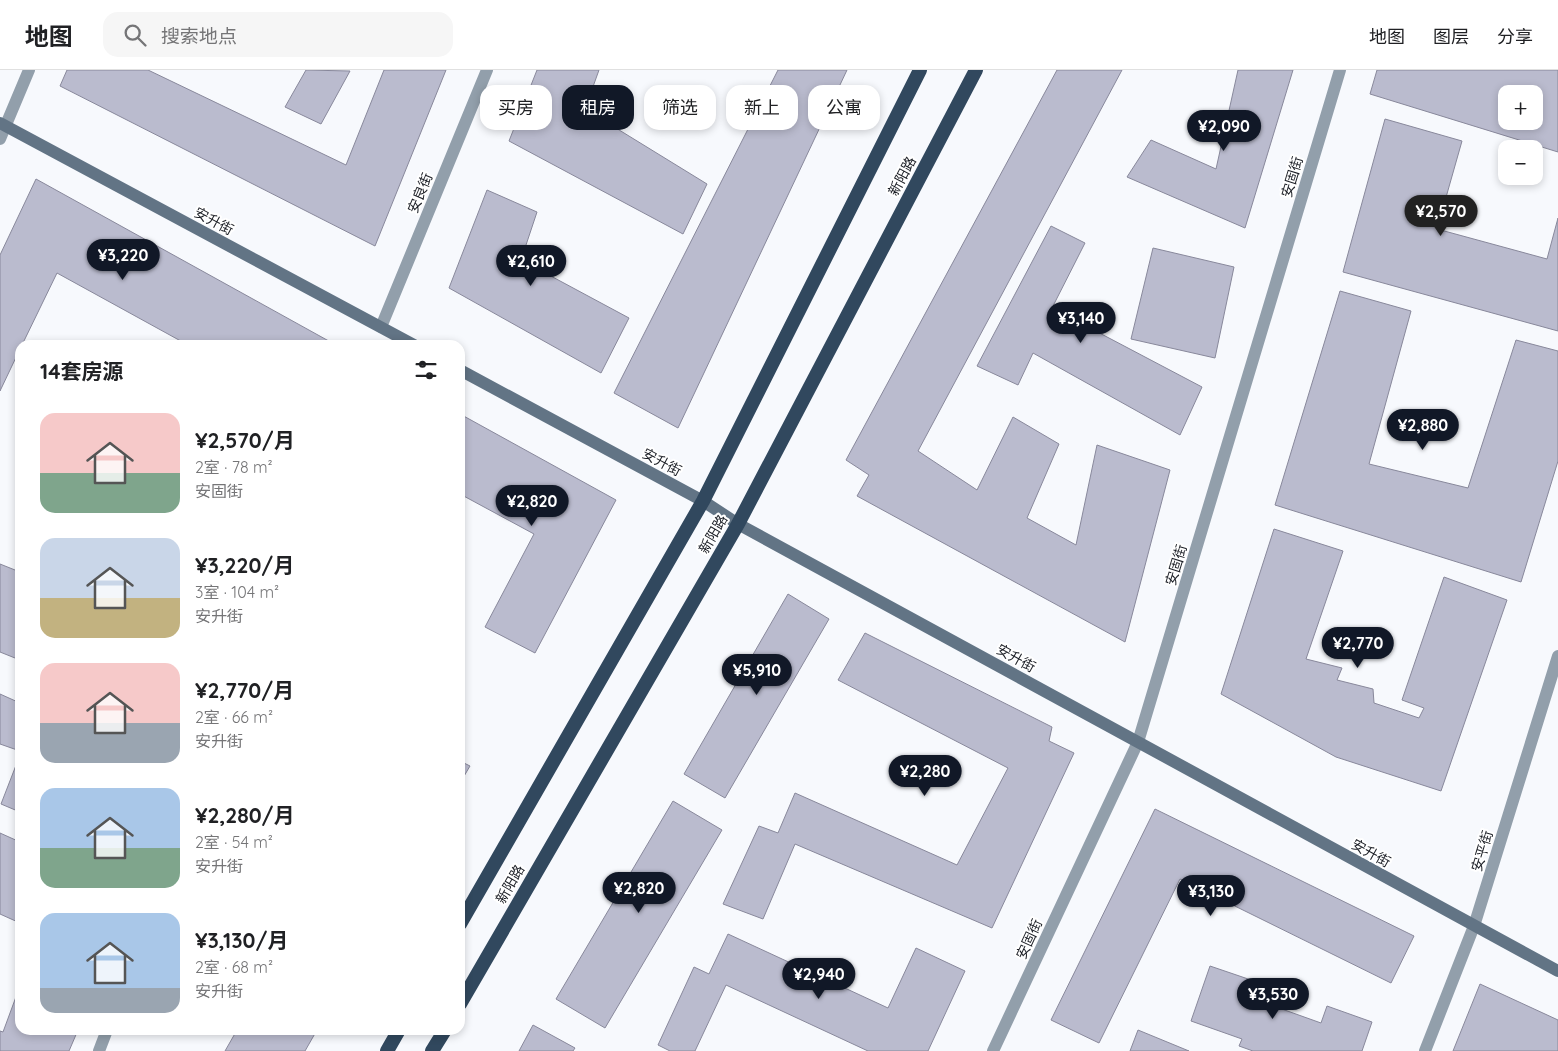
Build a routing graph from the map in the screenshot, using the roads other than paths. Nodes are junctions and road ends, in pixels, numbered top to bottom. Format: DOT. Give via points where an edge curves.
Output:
graph roads {
  1 [pos="29,70"];
  2 [pos="488,70"];
  3 [pos="920,70"];
  4 [pos="976,70"];
  5 [pos="1340,70"];
  6 [pos="3,125"];
  7 [pos="0,138"];
  8 [pos="381,327"];
  9 [pos="405,340"];
  10 [pos="465,373"];
  11 [pos="704,501"];
  12 [pos="738,524"];
  13 [pos="1558,656"];
  14 [pos="1138,742"];
  15 [pos="465,915"];
  16 [pos="1474,926"];
  17 [pos="1558,971"];
  18 [pos="465,995"];
  19 [pos="105,1035"];
  20 [pos="396,1035"];
  21 [pos="442,1035"];
  22 [pos="99,1051"];
  23 [pos="386,1051"];
  24 [pos="432,1051"];
  25 [pos="993,1051"];
  26 [pos="1425,1051"];
  1 -- 6 [label="street"];
  2 -- 8 [label="street, 安良街"];
  3 -- 11 [label="highway, 新阳路"];
  4 -- 12 [label="highway, 新阳路"];
  5 -- 14 [label="street, 安固街"];
  6 -- 7 [label="street"];
  6 -- 8 [label="main road, 安升街"];
  8 -- 9 [label="main road, 安升街"];
  10 -- 11 [label="main road, 安升街"];
  11 -- 12 [label="main road, 安升街"];
  11 -- 15 [label="highway, 新阳路"];
  12 -- 14 [label="main road, 安升街"];
  12 -- 18 [label="highway, 新阳路"];
  13 -- 16 [label="street, 安平街"];
  14 -- 16 [label="main road, 安升街"];
  14 -- 25 [label="street, 安固街"];
  16 -- 17 [label="main road, 安升街"];
  16 -- 26 [label="street, 安平街"];
  19 -- 22 [label="street"];
  20 -- 23 [label="highway"];
  21 -- 24 [label="highway"];
}
